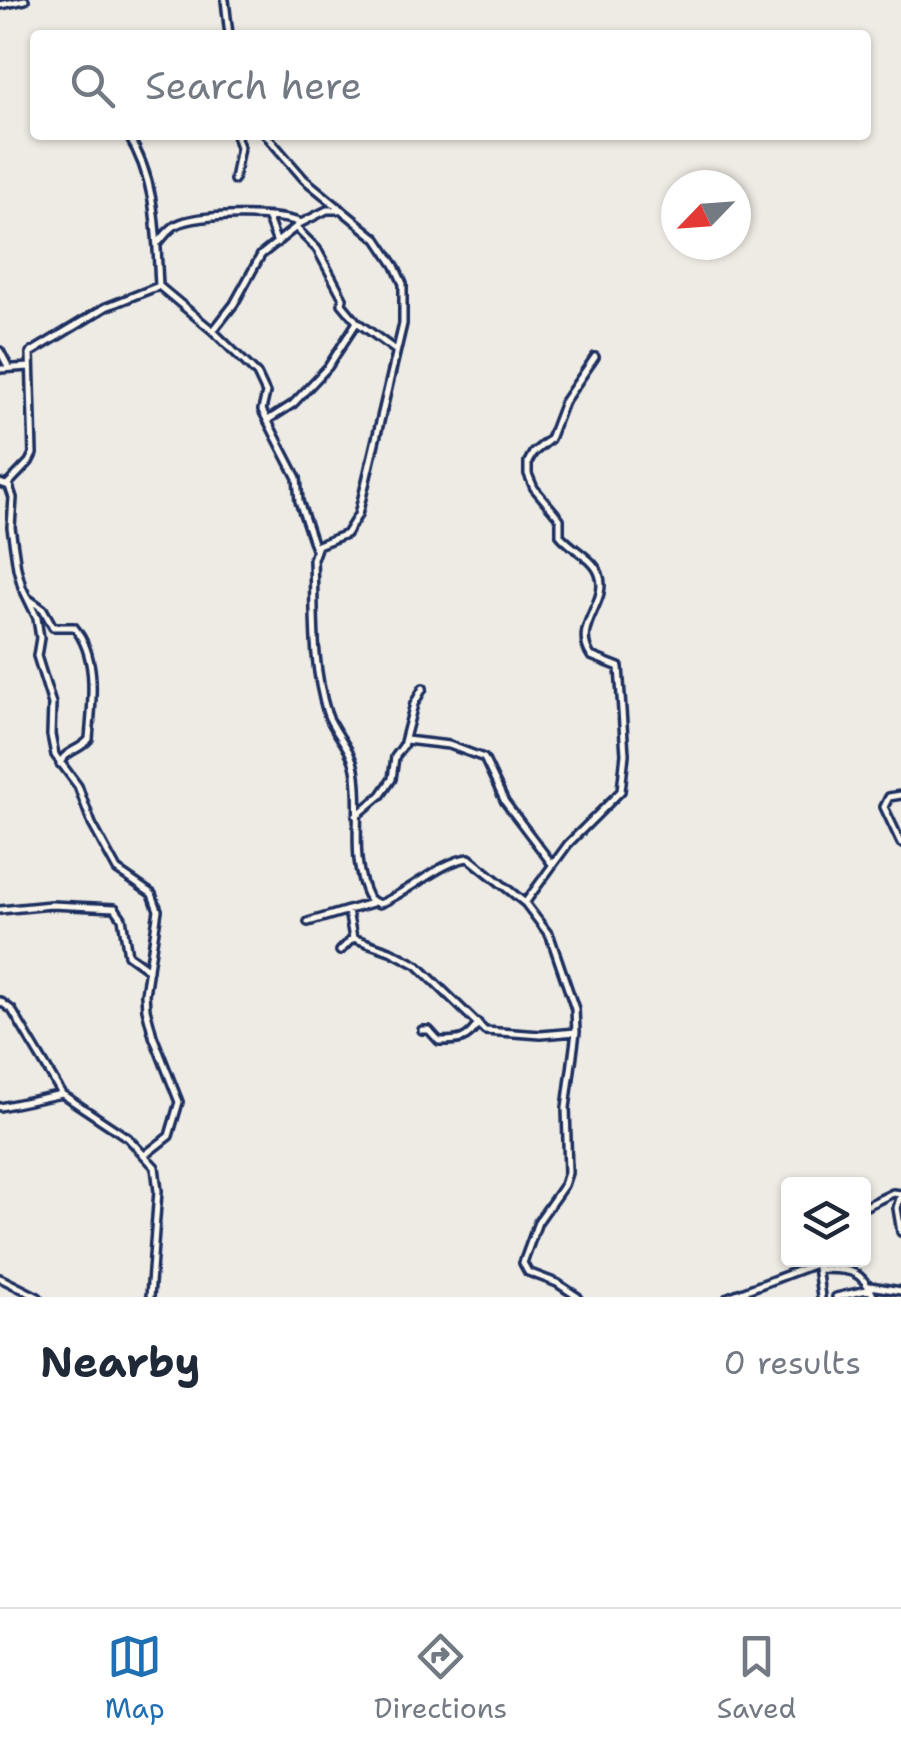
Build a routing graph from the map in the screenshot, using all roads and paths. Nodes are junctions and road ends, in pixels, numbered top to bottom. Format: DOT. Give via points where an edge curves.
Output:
graph roads {
  1 [pos="24,0"];
  2 [pos="225,0"];
  3 [pos="0,5"];
  4 [pos="228,30"];
  5 [pos="131,140"];
  6 [pos="238,140"];
  7 [pos="270,140"];
  8 [pos="234,180"];
  9 [pos="341,210"];
  10 [pos="268,219"];
  11 [pos="299,226"];
  12 [pos="277,243"];
  13 [pos="157,244"];
  14 [pos="159,286"];
  15 [pos="358,322"];
  16 [pos="213,331"];
  17 [pos="395,350"];
  18 [pos="0,351"];
  19 [pos="596,358"];
  20 [pos="29,367"];
  21 [pos="9,368"];
  22 [pos="0,369"];
  23 [pos="268,420"];
  24 [pos="4,484"];
  25 [pos="315,549"];
  26 [pos="27,598"];
  27 [pos="423,688"];
  28 [pos="406,740"];
  29 [pos="60,764"];
  30 [pos="901,795"];
  31 [pos="356,816"];
  32 [pos="901,843"];
  33 [pos="552,864"];
  34 [pos="372,903"];
  35 [pos="525,903"];
  36 [pos="0,910"];
  37 [pos="348,911"];
  38 [pos="308,922"];
  39 [pos="353,938"];
  40 [pos="340,951"];
  41 [pos="150,970"];
  42 [pos="0,1001"];
  43 [pos="478,1023"];
  44 [pos="422,1030"];
  45 [pos="576,1032"];
  46 [pos="62,1094"];
  47 [pos="0,1107"];
  48 [pos="146,1154"];
  49 [pos="901,1195"];
  50 [pos="871,1204"];
  51 [pos="901,1232"];
  52 [pos="811,1267"];
  53 [pos="819,1267"];
  54 [pos="834,1267"];
  55 [pos="0,1278"];
  56 [pos="901,1290"];
  57 [pos="873,1291"];
  58 [pos="38,1297"];
  59 [pos="150,1297"];
  60 [pos="578,1297"];
  61 [pos="728,1297"];
  62 [pos="821,1297"];
  63 [pos="836,1297"];
  1 -- 3 [label="street"];
  2 -- 4 [label="street"];
  5 -- 13 [label="street" via="145,167"];
  6 -- 8 [label="street"];
  7 -- 9 [label="street"];
  9 -- 11 [label="street" via="326,210"];
  9 -- 17 [label="street" via="377,239 401,276 404,319"];
  10 -- 11 [label="street"];
  10 -- 12 [label="street"];
  10 -- 13 [label="street" via="245,214 184,222"];
  11 -- 12 [label="street"];
  11 -- 15 [label="street"];
  12 -- 16 [label="street" via="258,259"];
  13 -- 14 [label="street"];
  14 -- 16 [label="street"];
  14 -- 20 [label="street" via="35,348"];
  15 -- 17 [label="street"];
  15 -- 23 [label="street" via="328,367"];
  16 -- 23 [label="street" via="266,390 262,408"];
  17 -- 25 [label="street" via="358,515 346,534"];
  18 -- 21 [label="street"];
  19 -- 33 [label="street" via="564,402 550,438 530,456 528,474 560,519 566,545 599,574 600,594 585,640 592,656 619,667 625,760 618,794"];
  20 -- 21 [label="street"];
  20 -- 24 [label="street" via="32,454"];
  21 -- 22 [label="street"];
  23 -- 25 [label="street" via="297,478"];
  24 -- 26 [label="street" via="13,498 16,568"];
  25 -- 31 [label="street" via="315,660 329,717 354,764"];
  26 -- 29 [label="street" via="39,626 37,656"];
  26 -- 29 [label="street" via="53,627 74,627 90,657 89,739"];
  27 -- 28 [label="street"];
  28 -- 31 [label="street" via="382,795"];
  28 -- 33 [label="street" via="484,758 504,802"];
  29 -- 41 [label="street" via="78,786 118,870 155,898 159,917"];
  30 -- 32 [label="street" via="887,799 884,808"];
  31 -- 34 [label="street" via="362,884"];
  33 -- 35 [label="street"];
  34 -- 35 [label="street" via="466,857"];
  34 -- 37 [label="street"];
  35 -- 45 [label="street" via="556,946"];
  36 -- 41 [label="street" via="115,908 128,954"];
  37 -- 38 [label="street"];
  37 -- 39 [label="street"];
  39 -- 40 [label="street"];
  39 -- 43 [label="street" via="414,962"];
  41 -- 48 [label="street" via="150,1026 179,1102 169,1136"];
  42 -- 46 [label="street"];
  43 -- 44 [label="street" via="463,1040 441,1042"];
  43 -- 45 [label="street" via="494,1032"];
  45 -- 60 [label="street" via="566,1108 567,1179 538,1222 523,1263 528,1272"];
  46 -- 47 [label="street"];
  46 -- 48 [label="street"];
  48 -- 59 [label="street" via="158,1181"];
  49 -- 50 [label="street"];
  49 -- 51 [label="street"];
  52 -- 61 [label="street"];
  53 -- 62 [label="street"];
  54 -- 57 [label="street" via="860,1274"];
  55 -- 58 [label="street"];
  56 -- 57 [label="street"];
  57 -- 63 [label="street"];
}
